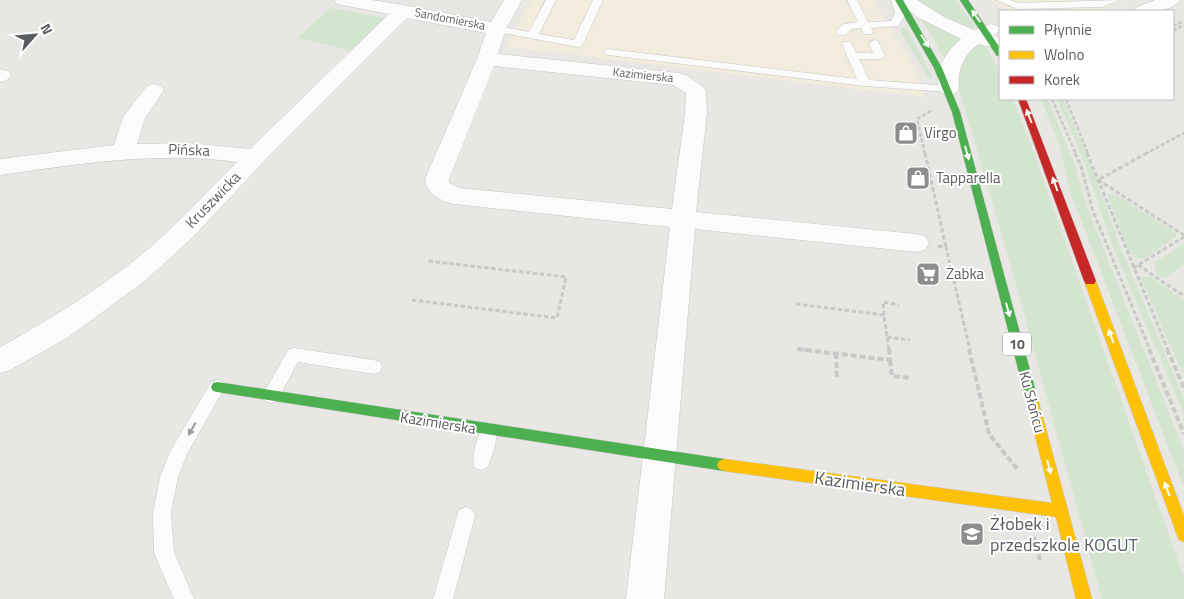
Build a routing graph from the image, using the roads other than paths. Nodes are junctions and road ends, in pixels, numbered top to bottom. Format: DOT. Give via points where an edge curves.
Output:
graph roads {
  1 [pos="343,0"];
  2 [pos="513,0"];
  3 [pos="551,0"];
  4 [pos="598,0"];
  5 [pos="852,0"];
  6 [pos="898,0"];
  7 [pos="905,0"];
  8 [pos="964,0"];
  9 [pos="1002,0"];
  10 [pos="1114,0"];
  11 [pos="1172,0"];
  12 [pos="404,10"];
  13 [pos="1146,10"];
  14 [pos="497,29"];
  15 [pos="866,29"];
  16 [pos="842,33"];
  17 [pos="533,35"];
  18 [pos="993,39"];
  19 [pos="874,43"];
  20 [pos="847,44"];
  21 [pos="608,52"];
  22 [pos="853,56"];
  23 [pos="488,59"];
  24 [pos="865,83"];
  25 [pos="949,89"];
  26 [pos="154,90"];
  27 [pos="1022,100"];
  28 [pos="123,151"];
  29 [pos="255,157"];
  30 [pos="0,167"];
  31 [pos="682,219"];
  32 [pos="916,243"];
  33 [pos="0,361"];
  34 [pos="374,367"];
  35 [pos="217,387"];
  36 [pos="271,396"];
  37 [pos="489,430"];
  38 [pos="659,456"];
  39 [pos="480,462"];
  40 [pos="1061,511"];
  41 [pos="466,516"];
  42 [pos="1184,534"];
  43 [pos="182,595"];
  44 [pos="443,599"];
  45 [pos="645,599"];
  46 [pos="1084,599"];
  1 -- 12 [label="street, Sandomierska"];
  2 -- 14 [label="street"];
  3 -- 17 [label="lane"];
  4 -- 17 [label="lane" via="578,44"];
  5 -- 15 [label="lane"];
  6 -- 15 [label="lane" via="900,20"];
  6 -- 25 [label="main road, Ku Słońcu / 10, one-way" via="936,59"];
  7 -- 18 [label="street" via="934,20"];
  18 -- 8 [label="main road, one-way"];
  9 -- 10 [label="lane" via="1018,6 1102,4"];
  11 -- 13 [label="street"];
  12 -- 14 [label="street, Sandomierska"];
  12 -- 29 [label="street, Kruszwicka"];
  14 -- 17 [label="lane"];
  14 -- 23 [label="street"];
  15 -- 16 [label="lane" via="848,26"];
  18 -- 25 [label="street, Ku Słońcu" via="963,47 949,66"];
  19 -- 22 [label="lane" via="880,56"];
  20 -- 22 [label="lane"];
  21 -- 24 [label="lane"];
  22 -- 24 [label="lane"];
  23 -- 31 [label="street, Kazimierska" via="679,79 696,91"];
  23 -- 31 [label="street" via="437,179 438,187 454,196"];
  24 -- 25 [label="lane"];
  25 -- 40 [label="main road, Ku Słońcu / 10, one-way"];
  26 -- 28 [label="street" via="134,118"];
  42 -- 27 [label="main road, one-way"];
  28 -- 29 [label="street, Pińska" via="187,148"];
  28 -- 30 [label="street, Pińska"];
  29 -- 33 [label="street, Kruszwicka" via="184,231 136,274 57,330"];
  31 -- 32 [label="street"];
  31 -- 38 [label="street, Kazimierska"];
  34 -- 36 [label="lane" via="294,355"];
  35 -- 36 [label="main road, Kazimierska"];
  35 -- 43 [label="lane, one-way" via="180,450 169,477 162,513 164,553"];
  36 -- 37 [label="main road, Kazimierska"];
  37 -- 38 [label="main road, Kazimierska"];
  37 -- 39 [label="lane"];
  38 -- 40 [label="main road, Kazimierska"];
  38 -- 45 [label="street, Kazimierska"];
  40 -- 46 [label="main road, Ku Słońcu / 10"];
  41 -- 44 [label="lane"];
}
